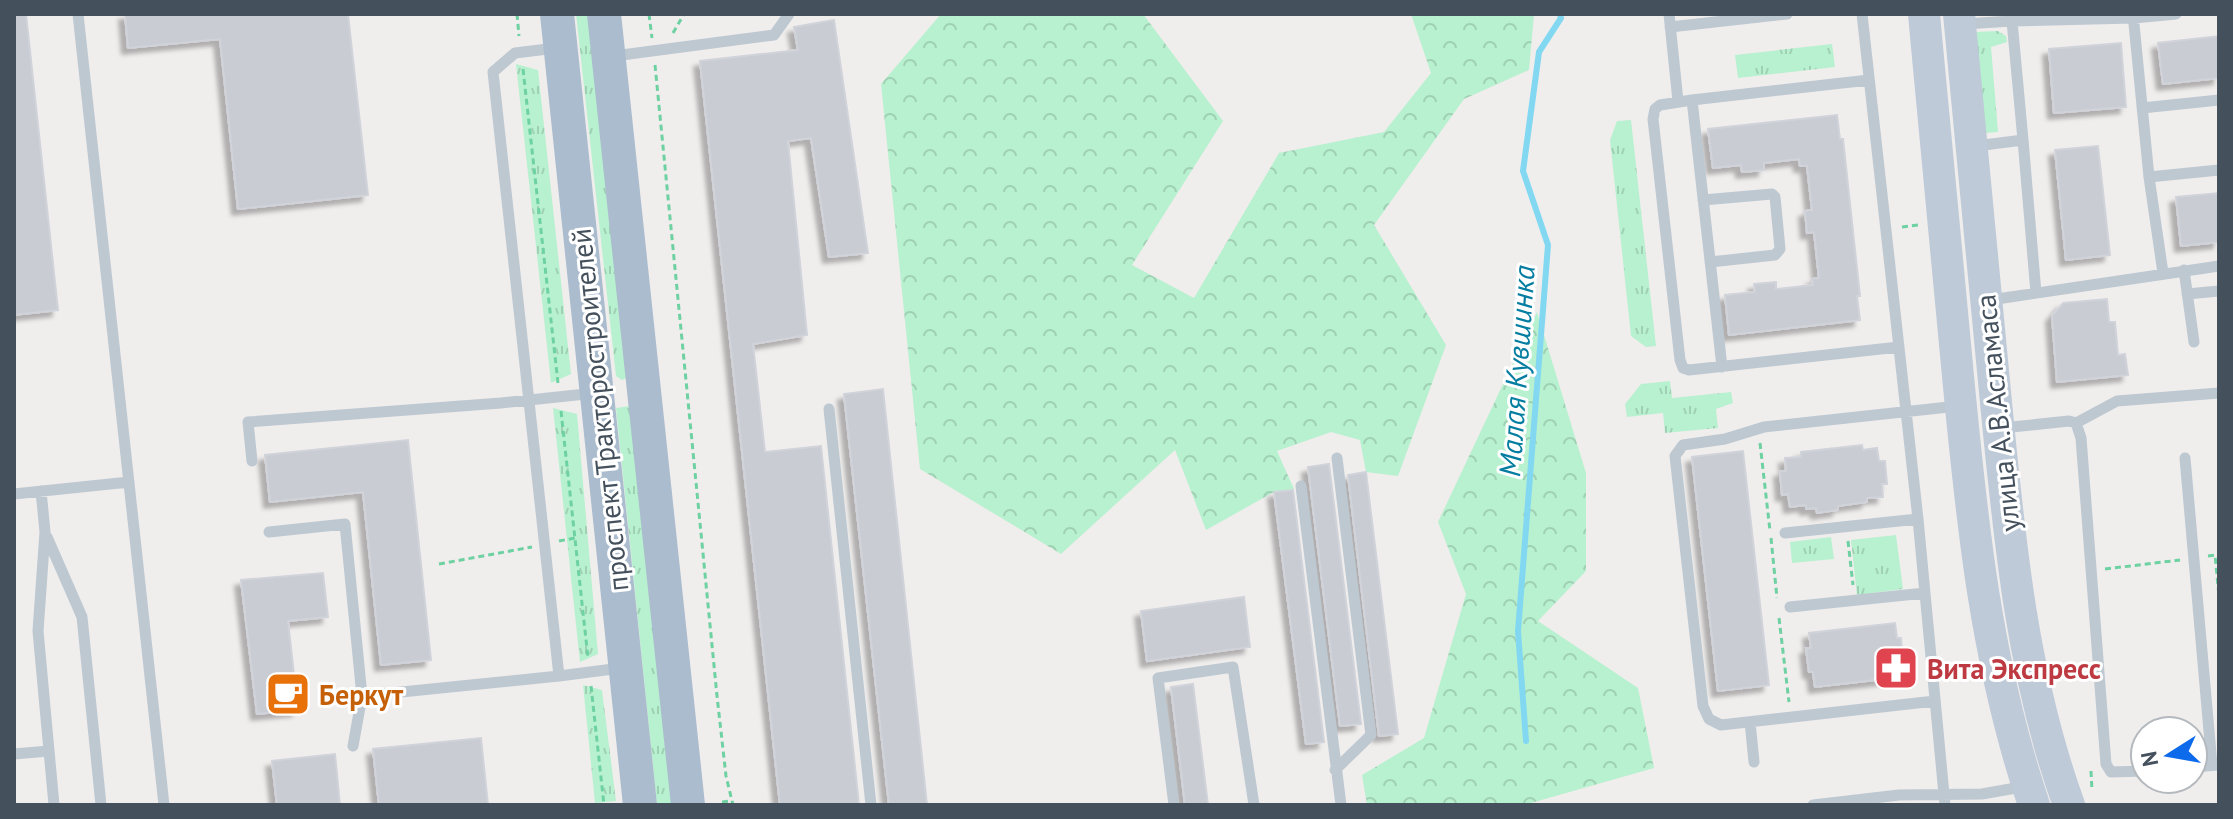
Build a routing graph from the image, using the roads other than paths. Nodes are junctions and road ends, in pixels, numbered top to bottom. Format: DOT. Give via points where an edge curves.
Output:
graph roads {
  1 [pos="78,14"];
  2 [pos="604,14"];
  3 [pos="789,14"];
  4 [pos="1669,14"];
  5 [pos="1787,14"];
  6 [pos="1862,14"];
  7 [pos="1924,14"];
  8 [pos="2176,14"];
  9 [pos="2134,16"];
  10 [pos="2012,17"];
  11 [pos="1959,19"];
  12 [pos="1670,27"];
  13 [pos="558,31"];
  14 [pos="609,57"];
  15 [pos="1869,80"];
  16 [pos="1692,100"];
  17 [pos="2219,100"];
  18 [pos="1678,101"];
  19 [pos="2142,108"];
  20 [pos="2023,140"];
  21 [pos="1971,146"];
  22 [pos="2219,170"];
  23 [pos="2149,177"];
  24 [pos="1703,200"];
  25 [pos="1710,262"];
  26 [pos="2219,266"];
  27 [pos="2184,270"];
  28 [pos="2163,273"];
  29 [pos="2219,291"];
  30 [pos="2036,293"];
  31 [pos="2187,294"];
  32 [pos="1986,300"];
  33 [pos="2194,342"];
  34 [pos="1899,347"];
  35 [pos="1722,367"];
  36 [pos="644,389"];
  37 [pos="597,393"];
  38 [pos="2219,393"];
  39 [pos="528,400"];
  40 [pos="1961,406"];
  41 [pos="829,409"];
  42 [pos="1907,412"];
  43 [pos="2076,423"];
  44 [pos="1999,428"];
  45 [pos="1337,458"];
  46 [pos="2185,458"];
  47 [pos="252,461"];
  48 [pos="129,482"];
  49 [pos="1301,486"];
  50 [pos="41,491"];
  51 [pos="14,494"];
  52 [pos="1918,519"];
  53 [pos="45,532"];
  54 [pos="269,532"];
  55 [pos="1785,533"];
  56 [pos="1925,593"];
  57 [pos="2017,598"];
  58 [pos="1984,604"];
  59 [pos="1790,607"];
  60 [pos="626,668"];
  61 [pos="559,676"];
  62 [pos="362,696"];
  63 [pos="1935,701"];
  64 [pos="1750,722"];
  65 [pos="353,746"];
  66 [pos="49,751"];
  67 [pos="14,754"];
  68 [pos="1754,762"];
  69 [pos="2216,765"];
  70 [pos="1335,770"];
  71 [pos="2129,771"];
  72 [pos="2031,796"];
  73 [pos="1944,800"];
  74 [pos="2081,804"];
  75 [pos="54,805"];
  76 [pos="101,805"];
  77 [pos="164,805"];
  78 [pos="640,805"];
  79 [pos="688,805"];
  80 [pos="871,805"];
  81 [pos="1174,805"];
  82 [pos="1254,805"];
  83 [pos="1341,805"];
  84 [pos="1813,805"];
  1 -- 48 [label="lane"];
  2 -- 14 [label="main road, проспект Тракторостроителей"];
  3 -- 14 [label="lane" via="774,35"];
  4 -- 12 [label="lane"];
  5 -- 12 [label="lane"];
  6 -- 15 [label="lane"];
  7 -- 40 [label="street, улица А.В.Асламаса"];
  8 -- 9 [label="lane"];
  9 -- 10 [label="lane"];
  9 -- 19 [label="lane"];
  10 -- 11 [label="lane"];
  10 -- 20 [label="lane"];
  11 -- 21 [label="street, улица А.В.Асламаса"];
  12 -- 18 [label="lane"];
  13 -- 37 [label="main road, проспект Тракторостроителей"];
  13 -- 39 [label="lane" via="515,53 493,72"];
  14 -- 36 [label="main road, проспект Тракторостроителей"];
  15 -- 16 [label="lane"];
  15 -- 34 [label="lane"];
  16 -- 18 [label="lane"];
  16 -- 24 [label="lane"];
  17 -- 19 [label="lane"];
  18 -- 35 [label="lane" via="1660,105 1653,119 1680,360 1689,370"];
  19 -- 23 [label="lane"];
  20 -- 21 [label="lane"];
  20 -- 30 [label="lane"];
  21 -- 32 [label="street, улица А.В.Асламаса"];
  22 -- 23 [label="lane"];
  23 -- 28 [label="lane"];
  24 -- 25 [label="lane"];
  24 -- 25 [label="lane" via="1770,193 1776,210 1779,253"];
  25 -- 35 [label="lane"];
  26 -- 27 [label="lane"];
  27 -- 28 [label="lane"];
  27 -- 31 [label="lane"];
  28 -- 30 [label="lane"];
  29 -- 31 [label="lane"];
  30 -- 32 [label="lane"];
  31 -- 33 [label="lane"];
  32 -- 44 [label="street, улица А.В.Асламаса"];
  34 -- 35 [label="lane"];
  34 -- 42 [label="lane"];
  36 -- 37 [label="main road"];
  36 -- 79 [label="main road, проспект Тракторостроителей"];
  37 -- 39 [label="lane"];
  37 -- 60 [label="main road, проспект Тракторостроителей"];
  38 -- 43 [label="lane" via="2117,401"];
  39 -- 47 [label="lane" via="248,422"];
  39 -- 61 [label="lane"];
  40 -- 42 [label="lane"];
  40 -- 58 [label="street, улица А.В.Асламаса"];
  41 -- 80 [label="lane"];
  42 -- 52 [label="lane"];
  42 -- 64 [label="lane" via="1758,429 1679,447 1675,456 1705,714 1721,725"];
  43 -- 44 [label="lane"];
  43 -- 71 [label="lane" via="2106,764 2111,772"];
  44 -- 57 [label="street, улица А.В.Асламаса"];
  45 -- 70 [label="lane" via="1371,735"];
  46 -- 69 [label="lane"];
  48 -- 50 [label="lane"];
  48 -- 77 [label="lane"];
  49 -- 70 [label="lane"];
  50 -- 51 [label="lane"];
  50 -- 53 [label="lane"];
  52 -- 55 [label="lane"];
  52 -- 56 [label="lane"];
  53 -- 66 [label="lane" via="38,631"];
  53 -- 76 [label="lane" via="82,617"];
  54 -- 62 [label="lane" via="345,524"];
  56 -- 59 [label="lane"];
  56 -- 63 [label="lane"];
  57 -- 58 [label="street"];
  57 -- 74 [label="street, улица А.В.Асламаса" via="2044,726"];
  58 -- 72 [label="street, улица А.В.Асламаса" via="1994,665"];
  60 -- 61 [label="lane"];
  60 -- 78 [label="main road, проспект Тракторостроителей"];
  61 -- 62 [label="lane"];
  62 -- 65 [label="lane"];
  63 -- 64 [label="lane"];
  63 -- 73 [label="lane"];
  64 -- 68 [label="lane"];
  66 -- 67 [label="lane"];
  66 -- 75 [label="lane"];
  70 -- 83 [label="lane"];
  72 -- 73 [label="lane" via="1982,794"];
  73 -- 84 [label="lane" via="1899,795"];
  81 -- 82 [label="lane" via="1158,678 1233,667"];
}
